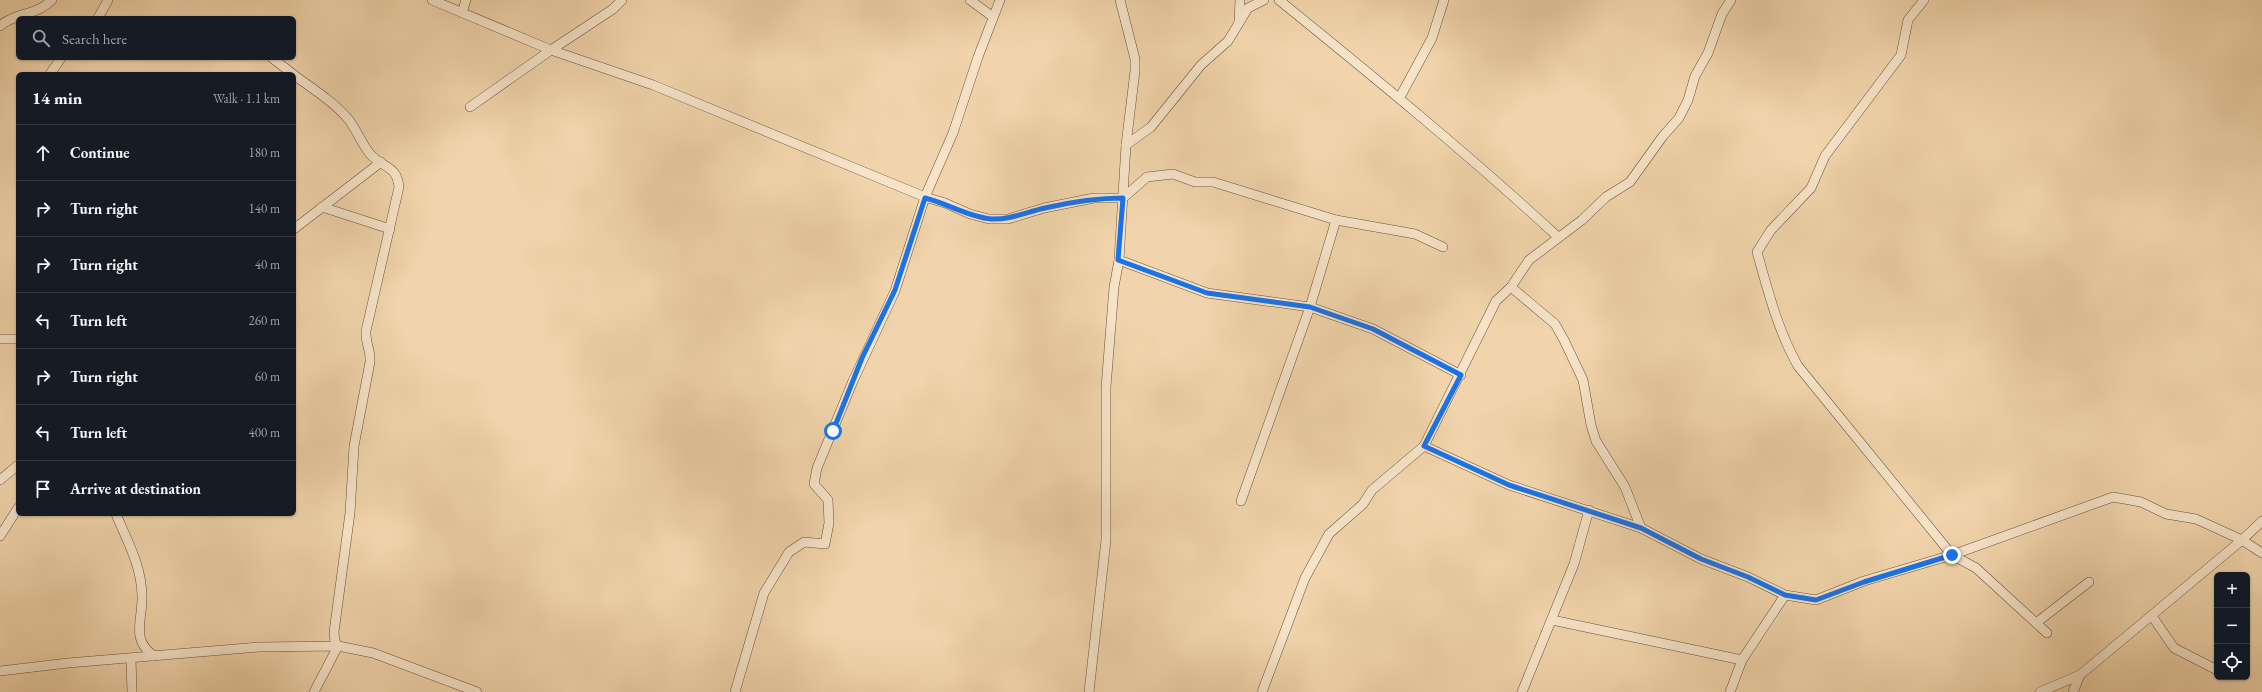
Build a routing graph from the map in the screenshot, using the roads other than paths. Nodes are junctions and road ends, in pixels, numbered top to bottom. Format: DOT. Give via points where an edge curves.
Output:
graph roads {
  1 [pos="52,0"];
  2 [pos="108,0"];
  3 [pos="432,0"];
  4 [pos="466,0"];
  5 [pos="622,0"];
  6 [pos="970,0"];
  7 [pos="1000,0"];
  8 [pos="1120,0"];
  9 [pos="1240,0"];
  10 [pos="1264,0"];
  11 [pos="1279,0"];
  12 [pos="1444,0"];
  13 [pos="1731,0"];
  14 [pos="1924,0"];
  15 [pos="462,13"];
  16 [pos="19,16"];
  17 [pos="99,16"];
  18 [pos="16,17"];
  19 [pos="993,17"];
  20 [pos="0,26"];
  21 [pos="1239,26"];
  22 [pos="551,50"];
  23 [pos="60,60"];
  24 [pos="275,60"];
  25 [pos="51,72"];
  26 [pos="291,72"];
  27 [pos="296,76"];
  28 [pos="1400,97"];
  29 [pos="470,107"];
  30 [pos="1126,145"];
  31 [pos="381,162"];
  32 [pos="925,198"];
  33 [pos="1123,198"];
  34 [pos="322,207"];
  35 [pos="1336,220"];
  36 [pos="296,227"];
  37 [pos="390,228"];
  38 [pos="1558,237"];
  39 [pos="1443,247"];
  40 [pos="1118,260"];
  41 [pos="1510,287"];
  42 [pos="1310,307"];
  43 [pos="0,339"];
  44 [pos="16,339"];
  45 [pos="1461,375"];
  46 [pos="1424,446"];
  47 [pos="16,467"];
  48 [pos="0,480"];
  49 [pos="1241,501"];
  50 [pos="1589,510"];
  51 [pos="16,511"];
  52 [pos="117,516"];
  53 [pos="2262,521"];
  54 [pos="1641,528"];
  55 [pos="0,536"];
  56 [pos="2242,540"];
  57 [pos="2262,553"];
  58 [pos="1952,555"];
  59 [pos="2089,582"];
  60 [pos="1785,595"];
  61 [pos="2152,616"];
  62 [pos="1552,620"];
  63 [pos="2036,623"];
  64 [pos="2047,633"];
  65 [pos="338,646"];
  66 [pos="154,656"];
  67 [pos="131,658"];
  68 [pos="1742,660"];
  69 [pos="2214,668"];
  70 [pos="0,671"];
  71 [pos="2080,675"];
  72 [pos="132,692"];
  73 [pos="314,692"];
  74 [pos="477,692"];
  75 [pos="735,692"];
  76 [pos="1089,692"];
  77 [pos="1262,692"];
  78 [pos="1522,692"];
  79 [pos="1730,692"];
  80 [pos="2040,692"];
  81 [pos="2072,692"];
  1 -- 16 [label="street" via="40,10"];
  2 -- 17 [label="street"];
  3 -- 15 [label="street"];
  4 -- 15 [label="street"];
  5 -- 22 [label="street" via="613,10"];
  6 -- 19 [label="street"];
  7 -- 19 [label="street"];
  8 -- 30 [label="street" via="1135,59"];
  9 -- 21 [label="street"];
  10 -- 21 [label="street" via="1248,8"];
  11 -- 28 [label="street" via="1352,62"];
  12 -- 28 [label="street" via="1432,38"];
  13 -- 38 [label="street" via="1722,14 1679,118 1630,182 1606,197 1582,220"];
  14 -- 58 [label="street" via="1908,20 1901,55 1825,156 1811,188 1771,230 1756,252 1779,325 1798,366"];
  15 -- 22 [label="street"];
  18 -- 20 [label="street"];
  19 -- 32 [label="street" via="953,133"];
  21 -- 30 [label="street" via="1228,41 1201,65 1151,127"];
  22 -- 29 [label="street"];
  22 -- 32 [label="street" via="653,85"];
  23 -- 25 [label="street"];
  24 -- 26 [label="street"];
  27 -- 31 [label="street" via="349,120 370,154"];
  28 -- 38 [label="street" via="1473,159"];
  30 -- 33 [label="street"];
  31 -- 34 [label="street"];
  31 -- 37 [label="street" via="395,172 398,179 399,187"];
  32 -- 33 [label="street" via="983,217 1008,219 1044,208 1094,198"];
  32 -- 75 [label="street" via="895,290 852,381 817,468 814,484 828,500 829,523 825,544 804,542 789,552 764,593"];
  33 -- 35 [label="street" via="1147,177 1173,174 1195,182 1213,182"];
  33 -- 40 [label="street"];
  34 -- 36 [label="street"];
  34 -- 37 [label="street"];
  35 -- 39 [label="street" via="1415,234"];
  35 -- 42 [label="street"];
  37 -- 65 [label="street" via="366,331 371,354 354,446 350,513 334,632"];
  38 -- 41 [label="street" via="1529,260"];
  40 -- 42 [label="street" via="1207,293"];
  40 -- 76 [label="street" via="1106,386 1106,540"];
  41 -- 45 [label="street" via="1496,301"];
  41 -- 54 [label="street" via="1555,324 1564,340 1583,380 1596,442 1625,487"];
  42 -- 45 [label="street" via="1373,329"];
  42 -- 49 [label="street"];
  43 -- 44 [label="street"];
  45 -- 46 [label="street"];
  46 -- 50 [label="street" via="1509,485"];
  46 -- 77 [label="street" via="1372,490 1363,504 1329,534 1305,578"];
  47 -- 48 [label="street"];
  50 -- 54 [label="street"];
  50 -- 62 [label="street" via="1574,564"];
  51 -- 55 [label="street"];
  52 -- 66 [label="street" via="138,564 142,596 140,641 145,650"];
  53 -- 56 [label="street"];
  54 -- 60 [label="street" via="1701,559"];
  56 -- 57 [label="street"];
  56 -- 58 [label="street" via="2196,519 2166,514 2141,502 2113,497"];
  56 -- 61 [label="street"];
  58 -- 60 [label="street" via="1864,582 1816,600"];
  58 -- 63 [label="street" via="1976,568"];
  59 -- 63 [label="street"];
  60 -- 68 [label="street"];
  61 -- 69 [label="street" via="2174,648"];
  61 -- 71 [label="street"];
  62 -- 68 [label="street"];
  62 -- 78 [label="street"];
  63 -- 64 [label="street"];
  65 -- 66 [label="street" via="259,647"];
  65 -- 73 [label="street"];
  65 -- 74 [label="street" via="373,653"];
  66 -- 67 [label="street"];
  67 -- 70 [label="street"];
  67 -- 72 [label="street"];
  68 -- 79 [label="street"];
  71 -- 80 [label="street"];
  71 -- 81 [label="street"];
}
